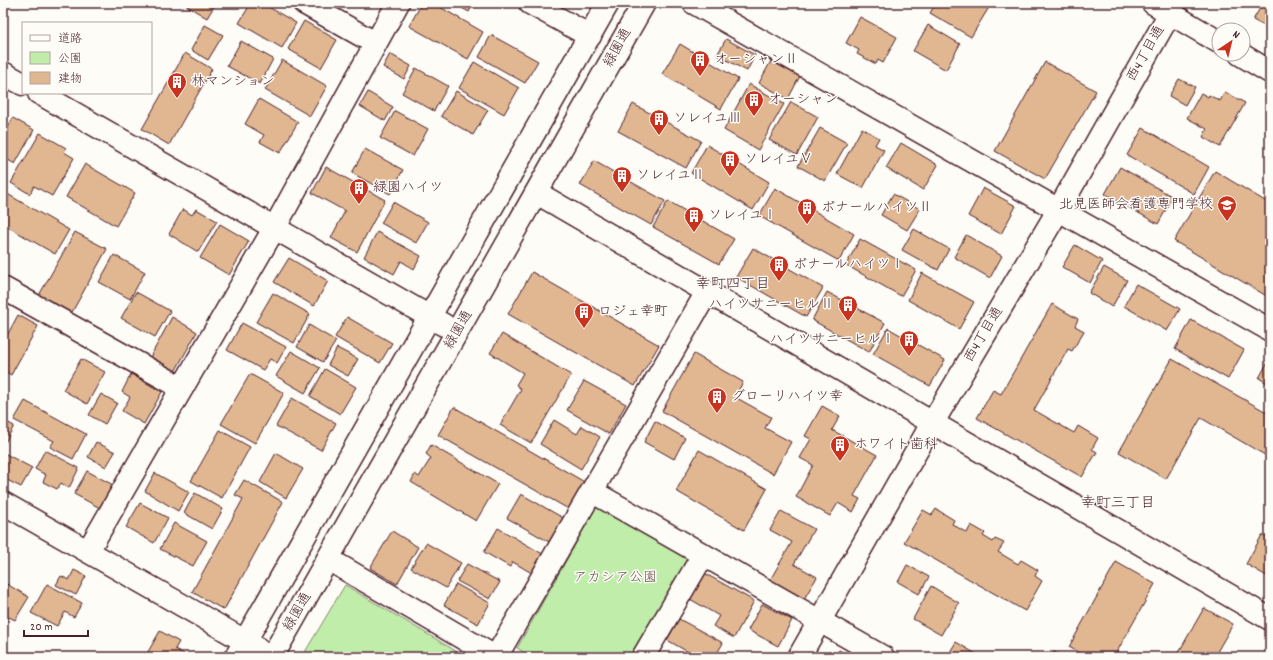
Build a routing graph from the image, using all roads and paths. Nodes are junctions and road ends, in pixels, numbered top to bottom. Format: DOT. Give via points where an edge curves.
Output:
graph roads {
  1 [pos="304,3"];
  2 [pos="398,3"];
  3 [pos="530,3"];
  4 [pos="608,3"];
  5 [pos="644,3"];
  6 [pos="694,3"];
  7 [pos="1165,6"];
  8 [pos="590,36"];
  9 [pos="1211,37"];
  10 [pos="375,44"];
  11 [pos="1251,61"];
  12 [pos="1270,72"];
  13 [pos="3,73"];
  14 [pos="22,83"];
  15 [pos="41,94"];
  16 [pos="537,193"];
  17 [pos="1059,209"];
  18 [pos="275,227"];
  19 [pos="3,288"];
  20 [pos="707,292"];
  21 [pos="431,317"];
  22 [pos="1270,330"];
  23 [pos="457,333"];
  24 [pos="182,388"];
  25 [pos="933,422"];
  26 [pos="593,492"];
  27 [pos="3,503"];
  28 [pos="88,551"];
  29 [pos="703,555"];
  30 [pos="328,559"];
  31 [pos="1270,619"];
  32 [pos="820,622"];
  33 [pos="241,649"];
  34 [pos="272,657"];
  35 [pos="495,657"];
  36 [pos="643,657"];
  37 [pos="799,657"];
  38 [pos="883,657"];
  1 -- 10 [label="street"];
  2 -- 10 [label="street"];
  3 -- 8 [label="street"];
  4 -- 8 [label="street"];
  5 -- 16 [label="street, 緑園通"];
  6 -- 17 [label="street"];
  7 -- 9 [label="street"];
  7 -- 17 [label="street, 西4丁目通"];
  8 -- 21 [label="street"];
  10 -- 18 [label="street"];
  11 -- 12 [label="street"];
  13 -- 14 [label="street"];
  15 -- 18 [label="street"];
  16 -- 20 [label="street"];
  16 -- 23 [label="street, 緑園通"];
  17 -- 22 [label="street"];
  17 -- 25 [label="street, 西4丁目通"];
  18 -- 21 [label="street"];
  18 -- 24 [label="street"];
  19 -- 24 [label="street"];
  20 -- 25 [label="street"];
  20 -- 26 [label="street"];
  21 -- 23 [label="street"];
  21 -- 33 [label="street"];
  23 -- 30 [label="street, 緑園通"];
  24 -- 28 [label="street"];
  25 -- 31 [label="street"];
  25 -- 32 [label="street, 西4丁目通"];
  26 -- 29 [label="street"];
  26 -- 35 [label="street"];
  27 -- 28 [label="street"];
  28 -- 33 [label="street"];
  29 -- 32 [label="street"];
  29 -- 36 [label="street"];
  30 -- 34 [label="street, 緑園通"];
  30 -- 35 [label="street"];
  32 -- 37 [label="street, 西4丁目通"];
  32 -- 38 [label="street"];
  33 -- 34 [label="street"];
}
